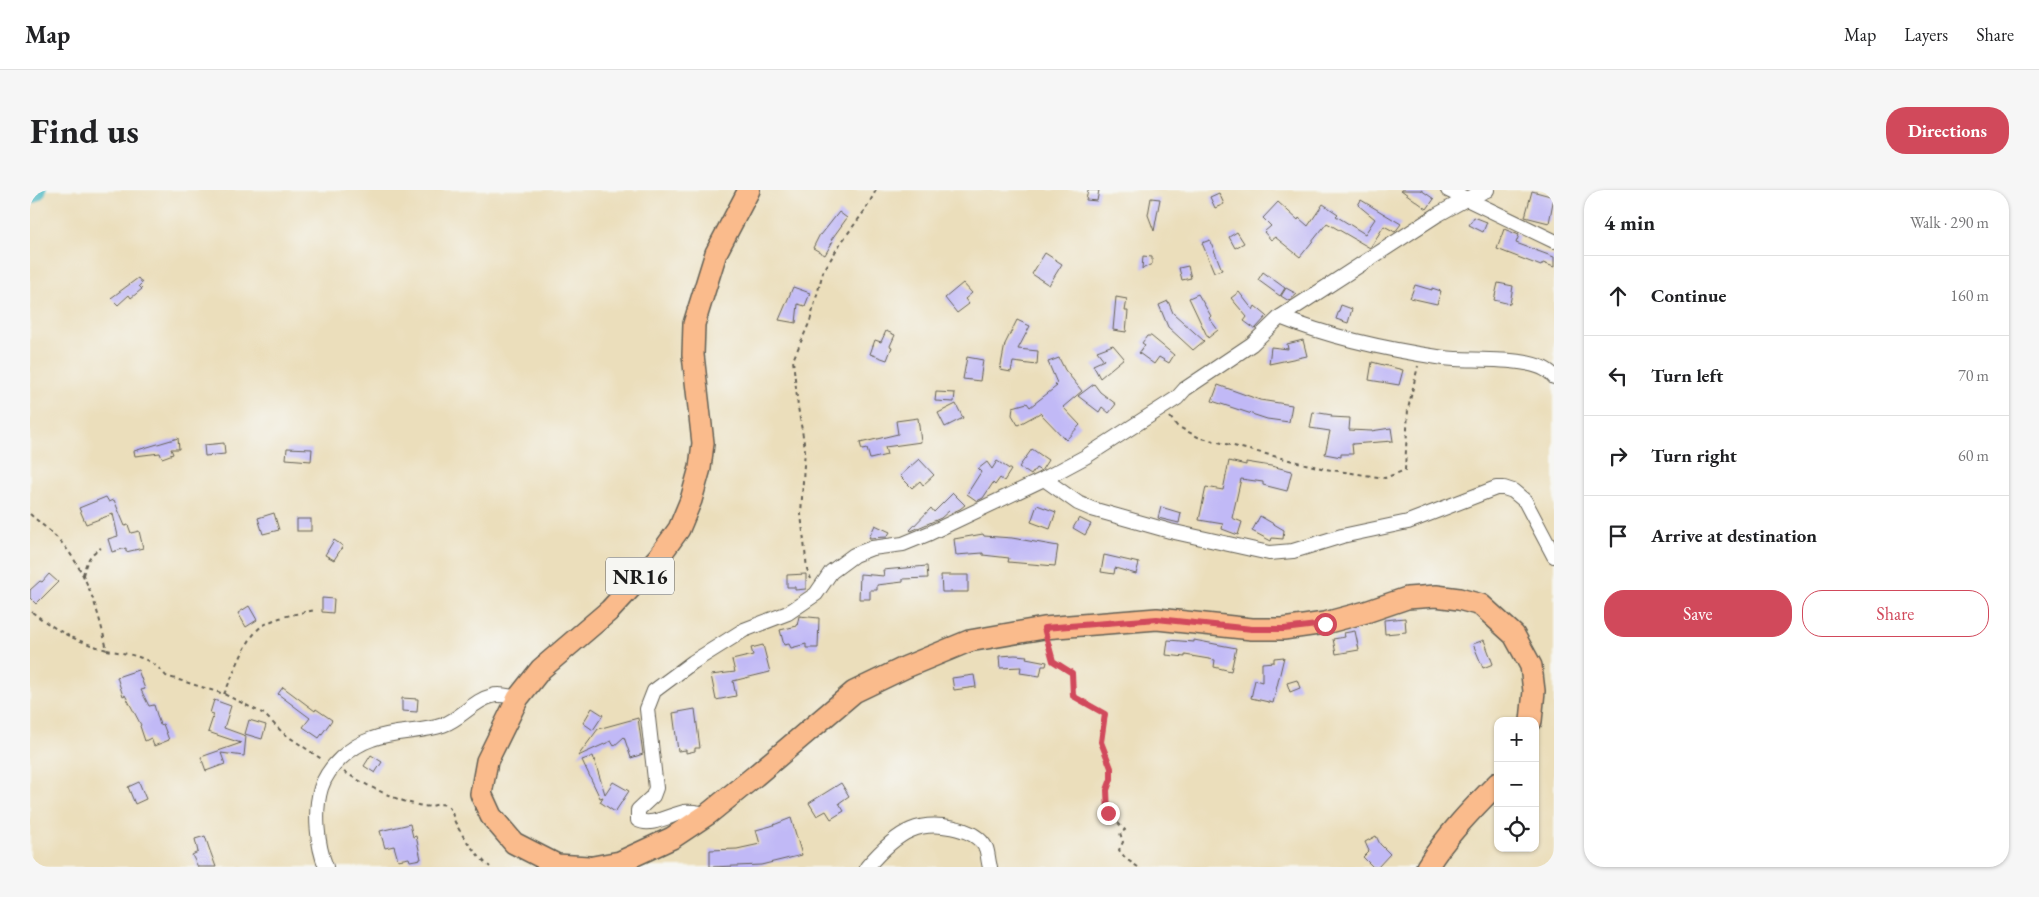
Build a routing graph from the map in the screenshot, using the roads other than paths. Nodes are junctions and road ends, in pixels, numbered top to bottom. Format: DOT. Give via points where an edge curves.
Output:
graph roads {
  1 [pos="749,190"];
  2 [pos="1448,190"];
  3 [pos="1487,190"];
  4 [pos="1466,199"];
  5 [pos="1554,241"];
  6 [pos="1280,317"];
  7 [pos="1554,377"];
  8 [pos="1044,479"];
  9 [pos="1554,556"];
  10 [pos="518,698"];
  11 [pos="1531,717"];
  12 [pos="1494,787"];
  13 [pos="708,814"];
  14 [pos="326,867"];
  15 [pos="588,867"];
  16 [pos="594,867"];
  17 [pos="867,867"];
  18 [pos="990,867"];
  19 [pos="1427,867"];
  1 -- 10 [label="main road, NR16" via="716,254 694,324 693,355 703,443 700,468 682,522 658,558 610,610 541,669"];
  2 -- 4 [label="street"];
  3 -- 4 [label="street"];
  4 -- 5 [label="street"];
  4 -- 6 [label="street"];
  6 -- 7 [label="street" via="1322,332 1421,354 1461,360 1523,362 1542,367"];
  6 -- 8 [label="street" via="1252,344 1185,389 1177,398 1085,457"];
  8 -- 9 [label="street" via="1092,509 1170,531 1270,553 1293,551 1342,536 1408,522 1496,488 1504,488 1525,500"];
  8 -- 13 [label="street" via="903,544 859,552 831,572 816,594 788,613 744,630 654,691 649,702 648,719 656,788 653,796 638,810 638,820 660,820 684,812"];
  10 -- 14 [label="street" via="492,696 444,725 370,739 347,752 322,786 318,803 318,846"];
  10 -- 15 [label="main road, NR16" via="486,760 481,794 491,816 514,843 557,865"];
  11 -- 13 [label="main road" via="1534,691 1531,666 1514,635 1481,605 1459,599 1436,596 1407,598 1325,624 1284,629 1252,629 1157,619 1044,628 969,641 854,692"];
  12 -- 19 [label="main road" via="1464,818"];
  13 -- 16 [label="main road" via="672,838 620,862"];
  17 -- 18 [label="street" via="893,841 912,830 931,825 955,828 976,837 986,848"];
}
